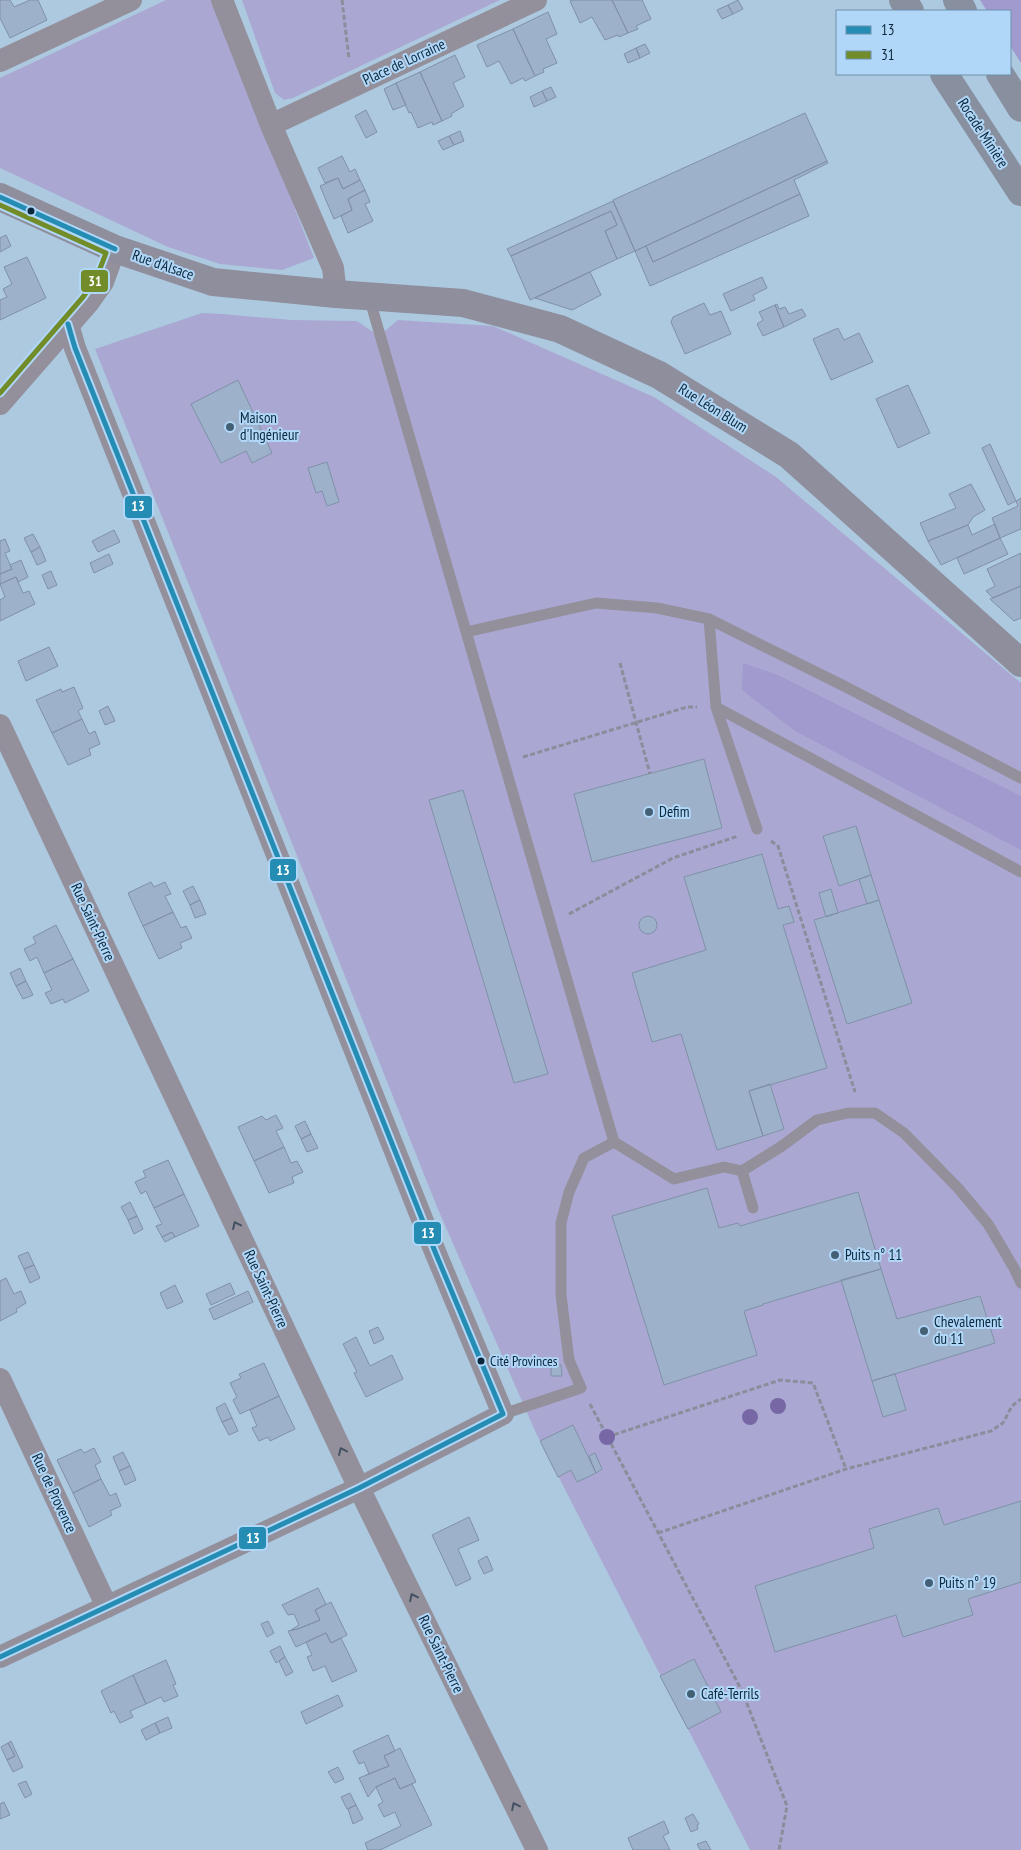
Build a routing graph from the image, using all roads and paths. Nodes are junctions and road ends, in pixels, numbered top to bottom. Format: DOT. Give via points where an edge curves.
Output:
graph roads {
  1 [pos="131,0"];
  2 [pos="222,0"];
  3 [pos="342,0"];
  4 [pos="536,0"];
  5 [pos="0,62"];
  6 [pos="945,75"];
  7 [pos="1001,75"];
  8 [pos="351,87"];
  9 [pos="1021,108"];
  10 [pos="271,125"];
  11 [pos="1021,192"];
  12 [pos="0,198"];
  13 [pos="115,249"];
  14 [pos="336,294"];
  15 [pos="368,296"];
  16 [pos="68,324"];
  17 [pos="0,404"];
  18 [pos="710,619"];
  19 [pos="466,632"];
  20 [pos="620,663"];
  21 [pos="1021,663"];
  22 [pos="716,707"];
  23 [pos="636,722"];
  24 [pos="0,725"];
  25 [pos="503,763"];
  26 [pos="650,774"];
  27 [pos="1021,778"];
  28 [pos="757,829"];
  29 [pos="1021,872"];
  30 [pos="551,924"];
  31 [pos="862,1113"];
  32 [pos="614,1142"];
  33 [pos="742,1171"];
  34 [pos="753,1208"];
  35 [pos="1021,1283"];
  36 [pos="0,1379"];
  37 [pos="581,1388"];
  38 [pos="1021,1399"];
  39 [pos="503,1414"];
  40 [pos="607,1436"];
  41 [pos="846,1469"];
  42 [pos="360,1488"];
  43 [pos="658,1533"];
  44 [pos="107,1607"];
  45 [pos="0,1657"];
  46 [pos="537,1850"];
  47 [pos="779,1850"];
  1 -- 5 [label="street"];
  2 -- 10 [label="street"];
  3 -- 8 [label="path"];
  4 -- 8 [label="street, Place de Lorraine"];
  6 -- 11 [label="highway, Rocade Minière"];
  7 -- 9 [label="highway"];
  8 -- 10 [label="street, Place de Lorraine"];
  10 -- 14 [label="street" via="334,268"];
  12 -- 13 [label="street, Rue d'Alsace"];
  13 -- 14 [label="street, Rue d'Alsace" via="213,282"];
  13 -- 16 [label="street" via="103,282"];
  14 -- 15 [label="street, Rue Léon Blum"];
  15 -- 19 [label="lane"];
  15 -- 21 [label="street, Rue Léon Blum" via="463,303 560,329 659,376 789,455"];
  16 -- 17 [label="street"];
  16 -- 39 [label="street" via="403,1171"];
  18 -- 19 [label="lane" via="657,608 596,603"];
  18 -- 22 [label="lane"];
  18 -- 27 [label="lane"];
  19 -- 25 [label="lane"];
  20 -- 23 [label="path"];
  22 -- 23 [label="path" via="687,707"];
  22 -- 28 [label="lane"];
  22 -- 29 [label="lane"];
  23 -- 25 [label="path"];
  23 -- 26 [label="path"];
  42 -- 24 [label="street, Rue Saint-Pierre, one-way"];
  25 -- 30 [label="lane"];
  28 -- 30 [label="path" via="673,858"];
  28 -- 31 [label="path" via="778,846"];
  30 -- 32 [label="lane"];
  31 -- 33 [label="lane" via="817,1120"];
  31 -- 35 [label="lane" via="875,1113 904,1134 958,1188 988,1224"];
  32 -- 33 [label="lane" via="674,1179 724,1167"];
  32 -- 37 [label="lane" via="584,1158 569,1192 561,1223 561,1295 569,1360"];
  33 -- 34 [label="lane"];
  36 -- 44 [label="street, Rue de Provence"];
  37 -- 39 [label="lane"];
  37 -- 40 [label="path"];
  38 -- 41 [label="path" via="1012,1406 1003,1423 991,1431"];
  39 -- 42 [label="street"];
  40 -- 41 [label="path" via="780,1380 814,1383"];
  40 -- 43 [label="path"];
  41 -- 43 [label="path"];
  42 -- 44 [label="street"];
  46 -- 42 [label="street, Rue Saint-Pierre, one-way"];
  43 -- 47 [label="path" via="742,1692 779,1782 787,1806"];
  44 -- 45 [label="street"];
}
